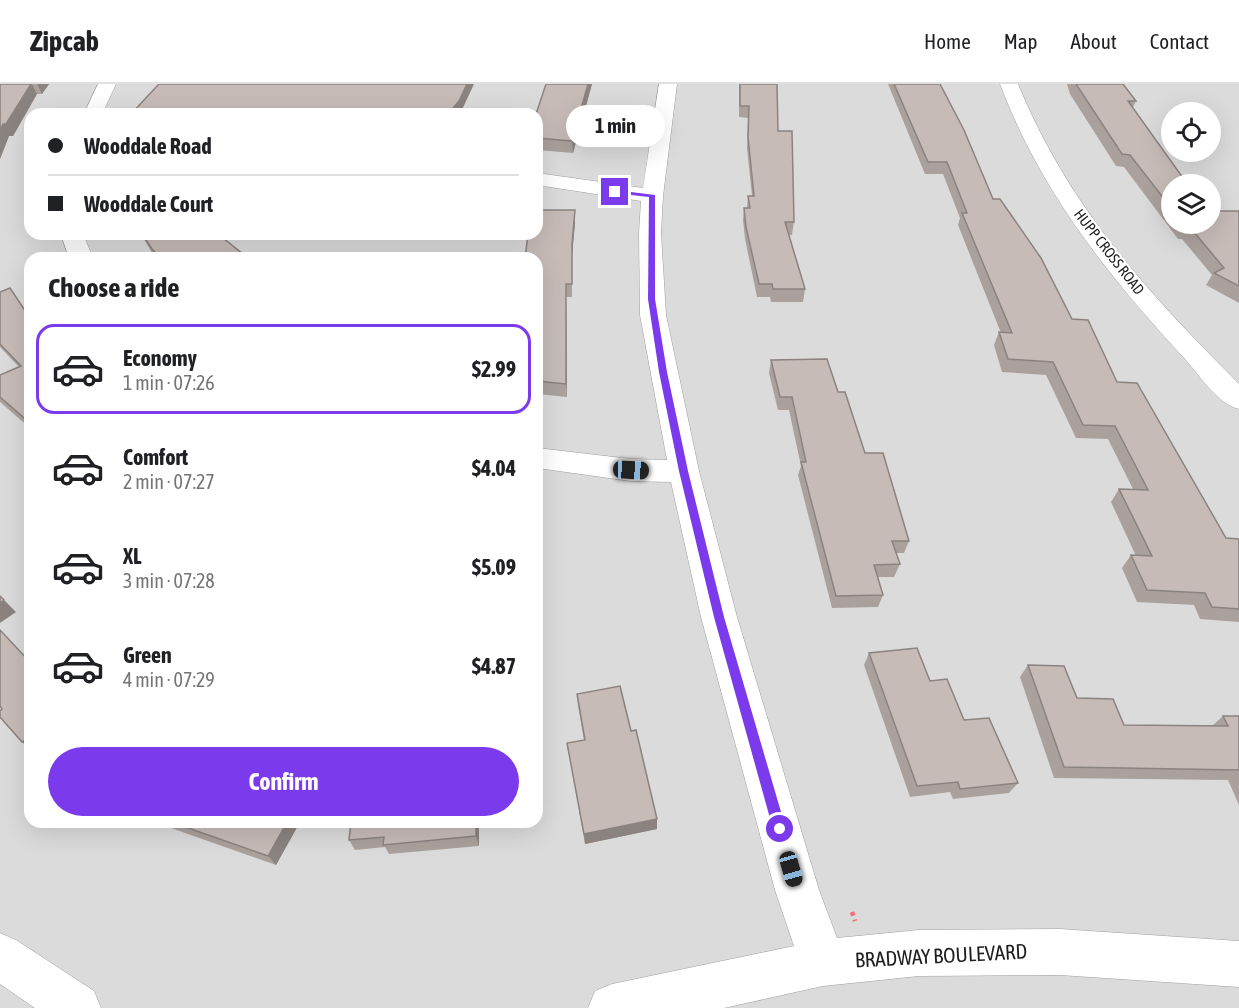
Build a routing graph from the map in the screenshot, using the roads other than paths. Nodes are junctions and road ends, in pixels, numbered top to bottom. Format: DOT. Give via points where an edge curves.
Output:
graph roads {
  1 [pos="107,84"];
  2 [pos="668,84"];
  3 [pos="1010,84"];
  4 [pos="96,108"];
  5 [pos="543,180"];
  6 [pos="652,195"];
  7 [pos="1226,373"];
  8 [pos="1239,400"];
  9 [pos="543,459"];
  10 [pos="684,471"];
  11 [pos="0,956"];
  12 [pos="823,963"];
  13 [pos="1239,964"];
  14 [pos="77,1008"];
  15 [pos="612,1008"];
  1 -- 4 [label="street"];
  2 -- 6 [label="street"];
  3 -- 7 [label="street, HUPP CROSS ROAD" via="1032,142 1076,211 1127,279"];
  5 -- 6 [label="street"];
  6 -- 10 [label="street" via="653,315"];
  7 -- 8 [label="street, HUPP CROSS ROAD"];
  9 -- 10 [label="street" via="631,470"];
  10 -- 12 [label="street" via="719,617 797,890"];
  11 -- 14 [label="street"];
  12 -- 13 [label="street, BRADWAY BOULEVARD" via="919,953 1060,952"];
  12 -- 15 [label="street, BRADWAY BOULEVARD"];
}
